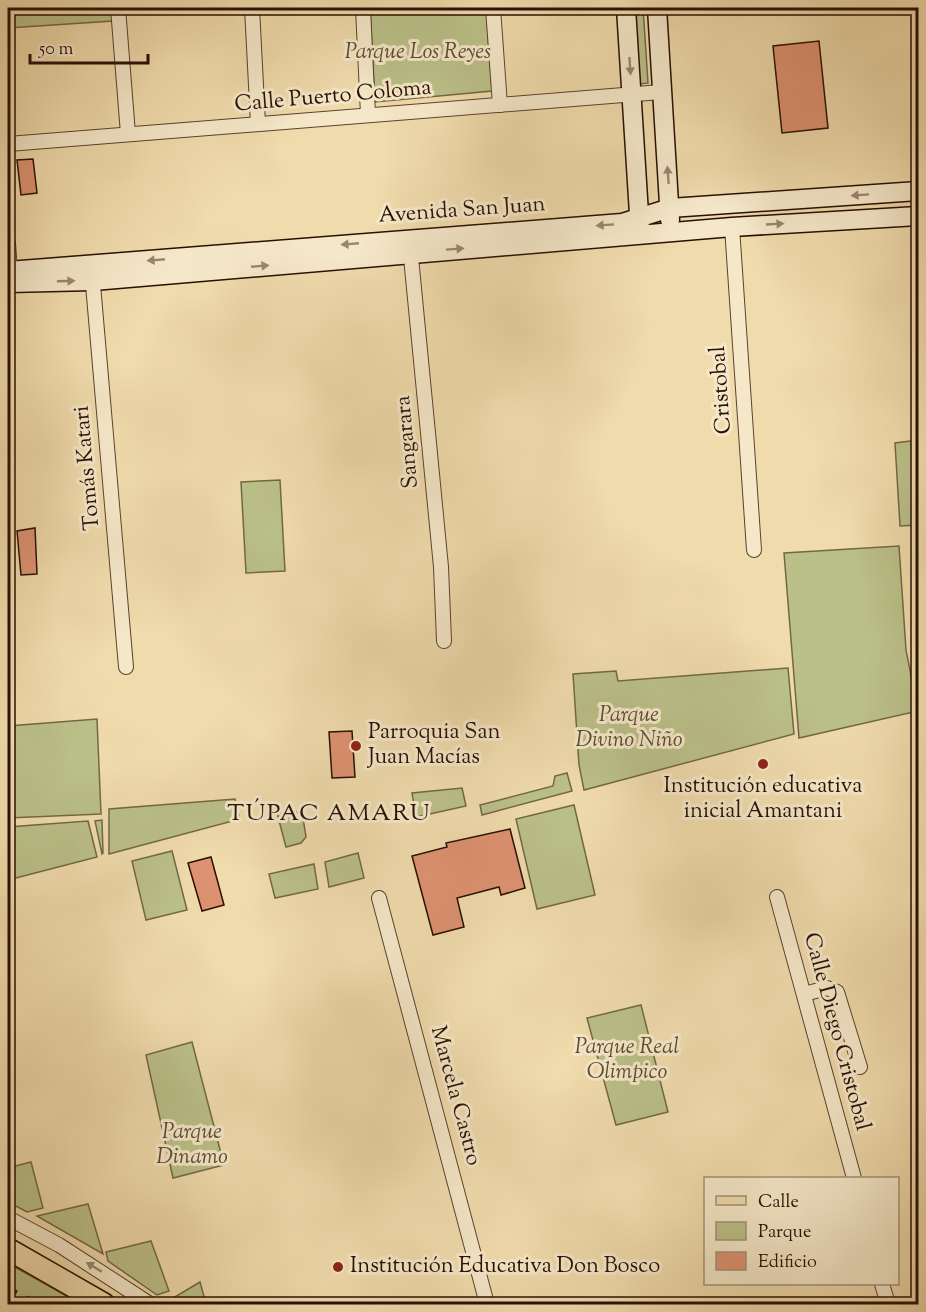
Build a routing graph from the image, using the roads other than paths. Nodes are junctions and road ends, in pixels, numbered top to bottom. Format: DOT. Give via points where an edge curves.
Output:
graph roads {
  1 [pos="118,8"];
  2 [pos="252,8"];
  3 [pos="363,8"];
  4 [pos="493,8"];
  5 [pos="626,8"];
  6 [pos="657,8"];
  7 [pos="661,92"];
  8 [pos="632,94"];
  9 [pos="500,105"];
  10 [pos="368,116"];
  11 [pos="258,124"];
  12 [pos="128,134"];
  13 [pos="8,144"];
  14 [pos="918,191"];
  15 [pos="670,208"];
  16 [pos="918,216"];
  17 [pos="640,227"];
  18 [pos="732,227"];
  19 [pos="671,233"];
  20 [pos="8,243"];
  21 [pos="410,246"];
  22 [pos="92,273"];
  23 [pos="8,275"];
  24 [pos="754,550"];
  25 [pos="444,641"];
  26 [pos="126,667"];
  27 [pos="777,897"];
  28 [pos="379,898"];
  29 [pos="804,994"];
  30 [pos="860,1067"];
  31 [pos="853,1177"];
  32 [pos="8,1218"];
  33 [pos="8,1249"];
  34 [pos="882,1285"];
  35 [pos="104,1305"];
  36 [pos="150,1305"];
  37 [pos="487,1305"];
  38 [pos="888,1305"];
  1 -- 12 [label="street"];
  2 -- 11 [label="street"];
  3 -- 10 [label="street"];
  4 -- 9 [label="street"];
  5 -- 8 [label="street, one-way"];
  6 -- 7 [label="street"];
  7 -- 8 [label="street, Calle Puerto Coloma"];
  15 -- 7 [label="street, one-way"];
  8 -- 9 [label="street, Calle Puerto Coloma"];
  8 -- 17 [label="street"];
  9 -- 10 [label="street, Calle Puerto Coloma"];
  10 -- 11 [label="street, Calle Puerto Coloma"];
  11 -- 12 [label="street, Calle Puerto Coloma"];
  12 -- 13 [label="street, Calle Puerto Coloma"];
  14 -- 15 [label="street, Avenida San Juan, one-way"];
  15 -- 17 [label="street, Avenida San Juan"];
  15 -- 19 [label="street"];
  18 -- 16 [label="street, Avenida San Juan, one-way"];
  17 -- 19 [label="street, Avenida San Juan"];
  17 -- 21 [label="street, Avenida San Juan" via="622,224"];
  18 -- 19 [label="street, Avenida San Juan"];
  18 -- 24 [label="street, Cristobal"];
  20 -- 23 [label="street"];
  21 -- 22 [label="street, Avenida San Juan"];
  21 -- 25 [label="street, Sangarara" via="441,567"];
  22 -- 23 [label="street, Avenida San Juan"];
  22 -- 26 [label="street, Tomás Katari"];
  27 -- 29 [label="street, Calle Diego Cristobal"];
  28 -- 37 [label="street, Marcela Castro"];
  29 -- 30 [label="street" via="827,988 837,992"];
  29 -- 31 [label="street, Calle Diego Cristobal"];
  36 -- 32 [label="street, one-way" via="59,1245"];
  33 -- 35 [label="main road"];
  34 -- 38 [label="street"];
}
